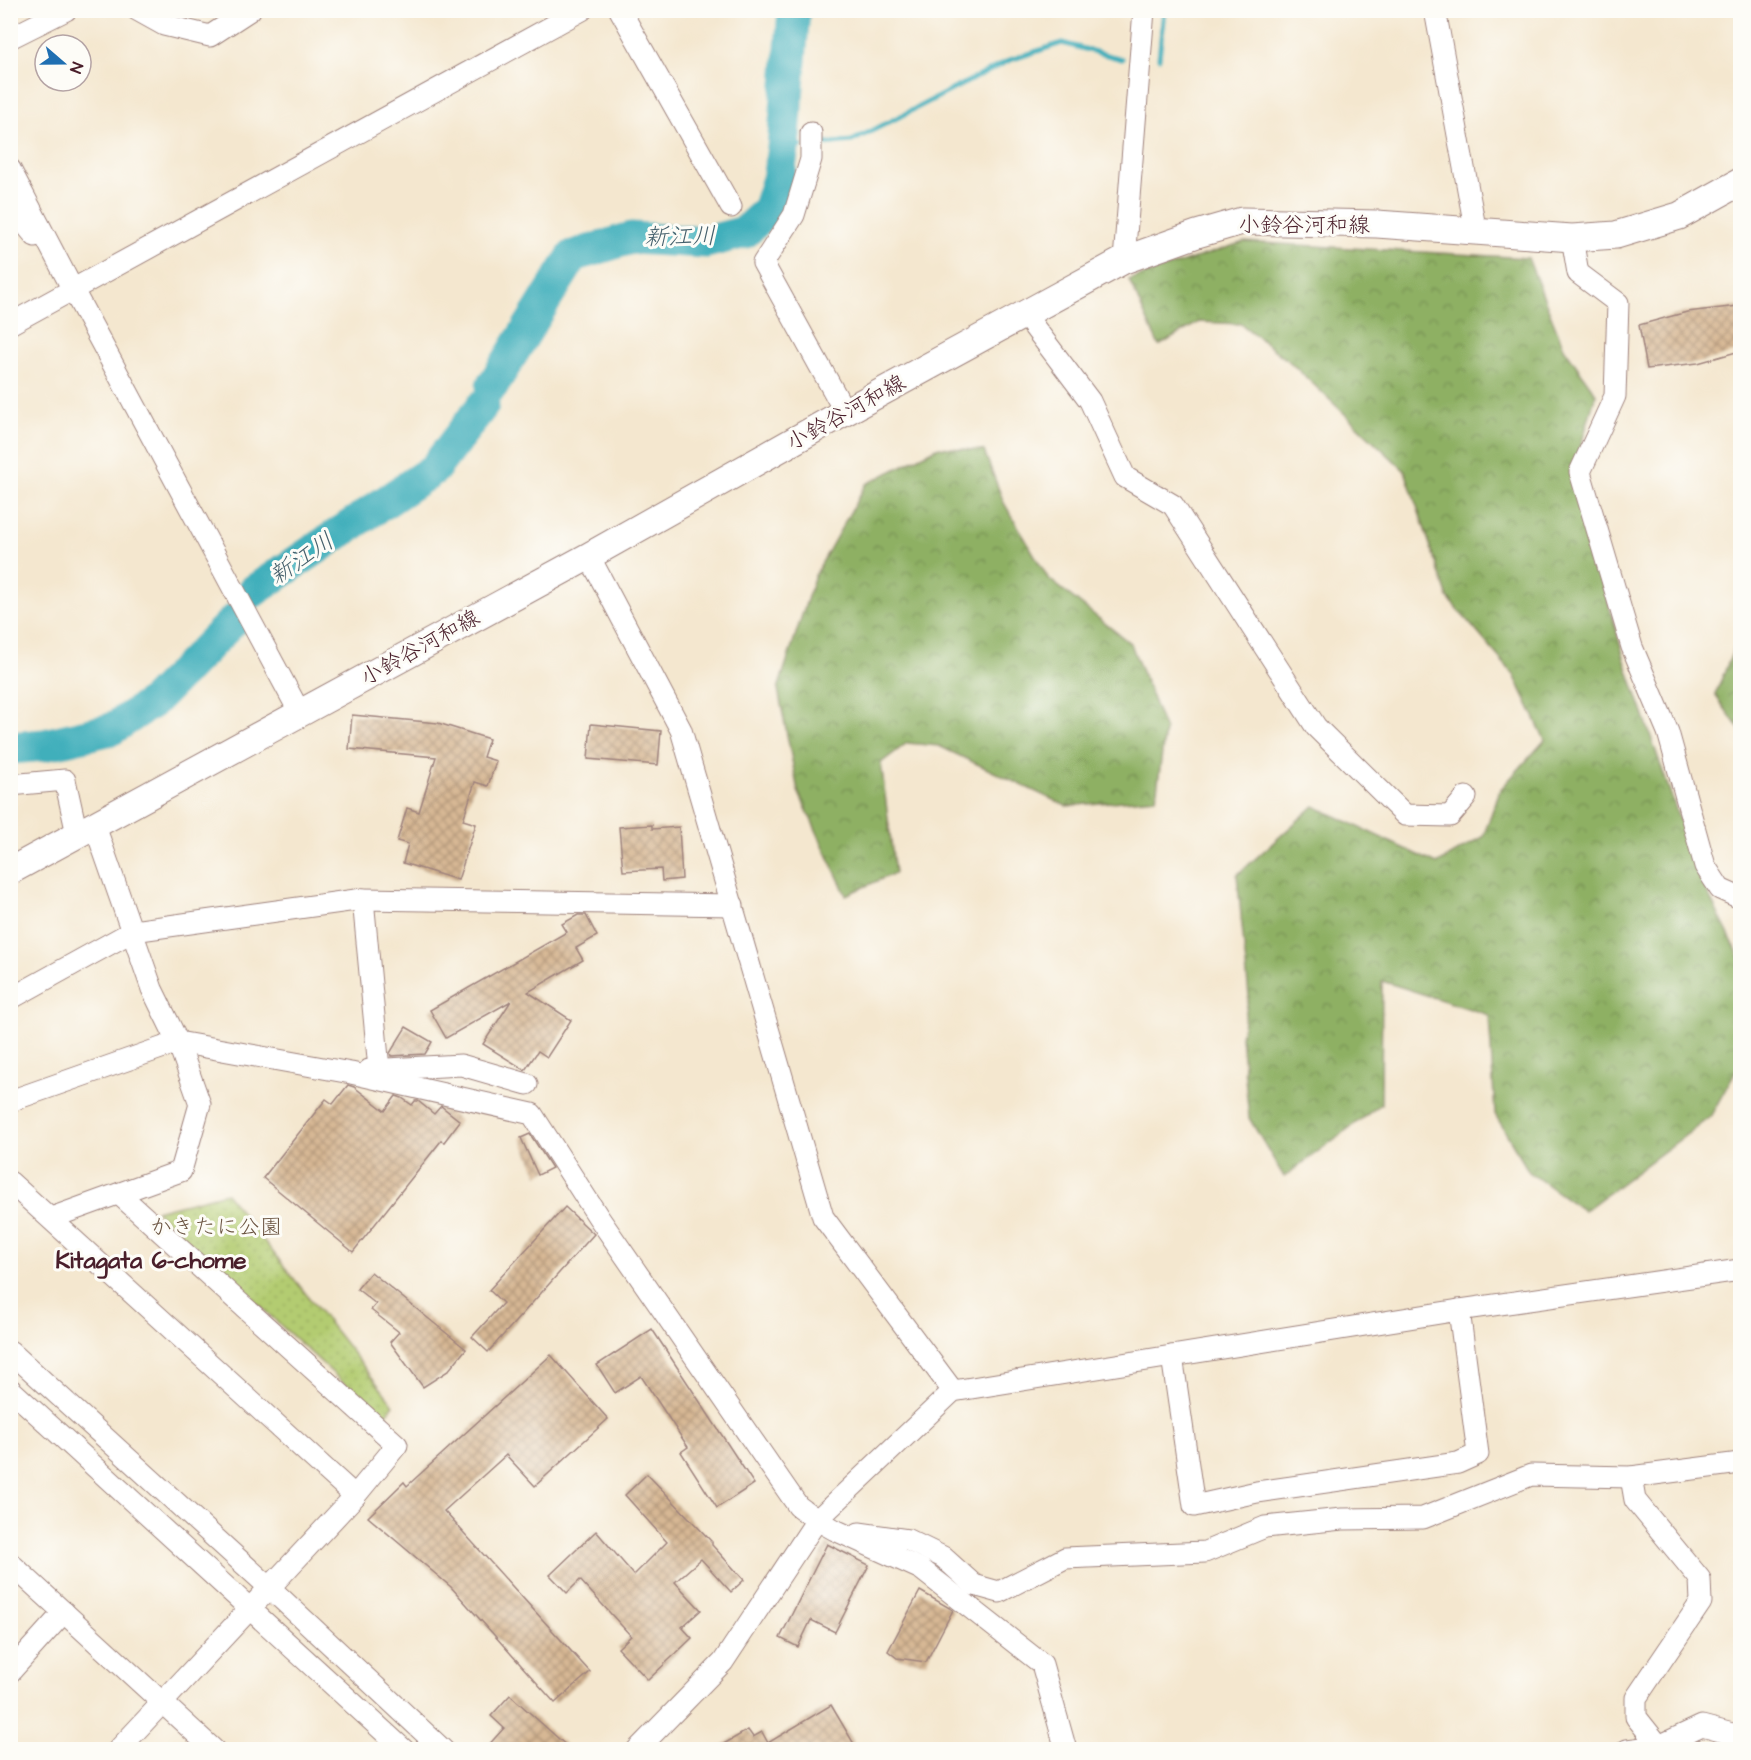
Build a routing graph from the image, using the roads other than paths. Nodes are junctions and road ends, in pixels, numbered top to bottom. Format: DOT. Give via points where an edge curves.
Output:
graph roads {
  1 [pos="66,10"];
  2 [pos="137,10"];
  3 [pos="250,10"];
  4 [pos="582,10"];
  5 [pos="620,10"];
  6 [pos="1144,10"];
  7 [pos="1435,10"];
  8 [pos="10,38"];
  9 [pos="811,133"];
  10 [pos="10,169"];
  11 [pos="1740,182"];
  12 [pos="10,206"];
  13 [pos="731,207"];
  14 [pos="1476,232"];
  15 [pos="1572,238"];
  16 [pos="1124,260"];
  17 [pos="62,269"];
  18 [pos="73,290"];
  19 [pos="1025,315"];
  20 [pos="10,324"];
  21 [pos="845,412"];
  22 [pos="589,556"];
  23 [pos="300,713"];
  24 [pos="10,785"];
  25 [pos="1466,797"];
  26 [pos="86,830"];
  27 [pos="10,871"];
  28 [pos="1740,898"];
  29 [pos="363,900"];
  30 [pos="733,904"];
  31 [pos="133,931"];
  32 [pos="10,999"];
  33 [pos="178,1042"];
  34 [pos="379,1069"];
  35 [pos="351,1073"];
  36 [pos="527,1084"];
  37 [pos="10,1101"];
  38 [pos="10,1182"];
  39 [pos="118,1194"];
  40 [pos="51,1218"];
  41 [pos="1740,1270"];
  42 [pos="1460,1310"];
  43 [pos="10,1351"];
  44 [pos="1172,1356"];
  45 [pos="10,1389"];
  46 [pos="953,1391"];
  47 [pos="1740,1462"];
  48 [pos="1631,1477"];
  49 [pos="355,1496"];
  50 [pos="826,1525"];
  51 [pos="10,1563"];
  52 [pos="270,1587"];
  53 [pos="249,1608"];
  54 [pos="64,1612"];
  55 [pos="10,1672"];
  56 [pos="162,1702"];
  57 [pos="1740,1736"];
  58 [pos="1659,1746"];
  59 [pos="118,1749"];
  60 [pos="214,1749"];
  61 [pos="404,1749"];
  62 [pos="443,1749"];
  63 [pos="637,1749"];
  64 [pos="1066,1749"];
  65 [pos="1627,1749"];
  1 -- 8 [label="street"];
  2 -- 3 [label="street" via="164,25 210,36"];
  4 -- 18 [label="street"];
  5 -- 13 [label="street"];
  6 -- 16 [label="street"];
  7 -- 14 [label="street"];
  9 -- 21 [label="street" via="811,159 794,215 763,263"];
  10 -- 17 [label="street"];
  11 -- 15 [label="main road, 小鈴谷河和線" via="1679,216 1616,235"];
  12 -- 17 [label="street"];
  14 -- 15 [label="main road, 小鈴谷河和線"];
  14 -- 16 [label="main road, 小鈴谷河和線" via="1377,224 1242,221"];
  15 -- 28 [label="street" via="1578,273 1618,303 1615,396 1580,472 1632,647 1668,732 1705,866 1720,890"];
  16 -- 19 [label="main road, 小鈴谷河和線"];
  17 -- 18 [label="street"];
  18 -- 20 [label="street"];
  18 -- 23 [label="street"];
  19 -- 21 [label="main road, 小鈴谷河和線"];
  19 -- 25 [label="street" via="1089,401 1125,477 1173,506 1316,727 1405,815 1450,816"];
  21 -- 22 [label="main road, 小鈴谷河和線"];
  22 -- 23 [label="main road, 小鈴谷河和線"];
  22 -- 30 [label="street" via="681,730"];
  23 -- 26 [label="main road, 小鈴谷河和線"];
  24 -- 26 [label="street" via="65,780"];
  26 -- 27 [label="main road, 小鈴谷河和線"];
  26 -- 31 [label="street"];
  29 -- 30 [label="street"];
  29 -- 31 [label="street"];
  29 -- 34 [label="street"];
  30 -- 46 [label="street" via="822,1217"];
  31 -- 32 [label="street"];
  31 -- 33 [label="street" via="152,989"];
  33 -- 35 [label="street"];
  33 -- 37 [label="street"];
  33 -- 39 [label="street" via="200,1104 181,1171"];
  34 -- 35 [label="street"];
  34 -- 36 [label="street" via="461,1065"];
  35 -- 50 [label="street" via="532,1113 599,1218 798,1506"];
  38 -- 40 [label="street"];
  39 -- 40 [label="street"];
  39 -- 49 [label="street" via="397,1446"];
  40 -- 49 [label="street"];
  41 -- 42 [label="street"];
  42 -- 44 [label="street"];
  42 -- 44 [label="street" via="1478,1454 1458,1463 1257,1491 1194,1506"];
  43 -- 52 [label="street"];
  44 -- 46 [label="street"];
  45 -- 53 [label="street"];
  46 -- 50 [label="street"];
  47 -- 48 [label="street"];
  48 -- 50 [label="street" via="1531,1475 1423,1518 1342,1519 1265,1527 1205,1552 1065,1558 999,1592 974,1585 943,1557 908,1540"];
  48 -- 58 [label="street" via="1635,1500 1701,1579 1701,1602 1636,1698 1636,1718"];
  49 -- 52 [label="street"];
  50 -- 63 [label="street" via="723,1662"];
  50 -- 64 [label="street" via="921,1569 1042,1664"];
  51 -- 54 [label="street"];
  52 -- 53 [label="street"];
  52 -- 62 [label="street"];
  53 -- 56 [label="street"];
  53 -- 61 [label="street"];
  54 -- 55 [label="street"];
  54 -- 56 [label="street"];
  56 -- 59 [label="street"];
  56 -- 60 [label="street"];
  57 -- 58 [label="street" via="1702,1726"];
  58 -- 65 [label="street"];
}
